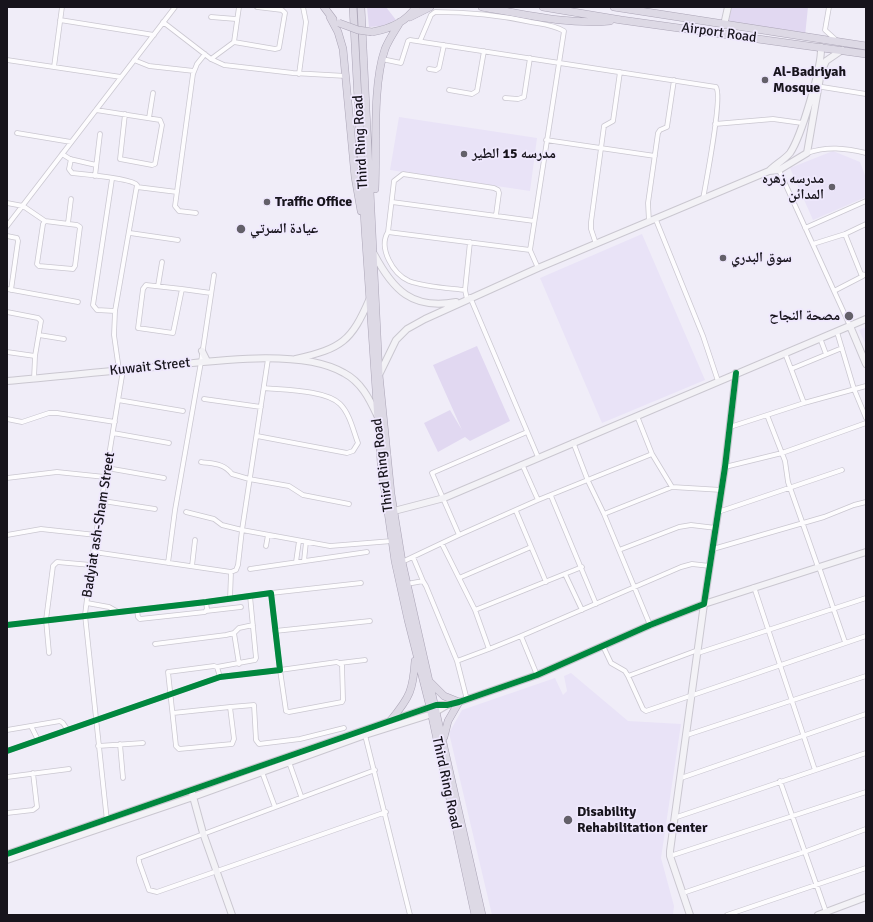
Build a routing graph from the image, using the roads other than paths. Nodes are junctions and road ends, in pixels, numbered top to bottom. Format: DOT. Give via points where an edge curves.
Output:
graph roads {
  1 [pos="62,7"];
  2 [pos="175,7"];
  3 [pos="239,7"];
  4 [pos="257,7"];
  5 [pos="303,7"];
  6 [pos="353,7"];
  7 [pos="361,7"];
  8 [pos="416,7"];
  9 [pos="430,7"];
  10 [pos="482,7"];
  11 [pos="543,7"];
  12 [pos="614,7"];
  13 [pos="728,7"];
  14 [pos="829,7"];
  15 [pos="621,8"];
  16 [pos="326,11"];
  17 [pos="211,17"];
  18 [pos="236,19"];
  19 [pos="60,20"];
  20 [pos="403,20"];
  21 [pos="621,20"];
  22 [pos="163,22"];
  23 [pos="724,24"];
  24 [pos="154,35"];
  25 [pos="420,41"];
  26 [pos="234,42"];
  27 [pos="838,42"];
  28 [pos="444,45"];
  29 [pos="866,46"];
  30 [pos="821,47"];
  31 [pos="842,50"];
  32 [pos="484,51"];
  33 [pos="205,54"];
  34 [pos="866,54"];
  35 [pos="530,58"];
  36 [pos="211,59"];
  37 [pos="382,59"];
  38 [pos="7,60"];
  39 [pos="134,60"];
  40 [pos="559,63"];
  41 [pos="54,67"];
  42 [pos="429,69"];
  43 [pos="194,71"];
  44 [pos="620,72"];
  45 [pos="299,74"];
  46 [pos="346,76"];
  47 [pos="121,77"];
  48 [pos="674,80"];
  49 [pos="816,86"];
  50 [pos="449,90"];
  51 [pos="152,93"];
  52 [pos="866,94"];
  53 [pos="505,98"];
  54 [pos="96,110"];
  55 [pos="125,114"];
  56 [pos="149,118"];
  57 [pos="802,123"];
  58 [pos="715,124"];
  59 [pos="17,133"];
  60 [pos="100,134"];
  61 [pos="546,140"];
  62 [pos="71,142"];
  63 [pos="600,148"];
  64 [pos="806,153"];
  65 [pos="866,153"];
  66 [pos="62,154"];
  67 [pos="655,156"];
  68 [pos="72,159"];
  69 [pos="96,165"];
  70 [pos="778,168"];
  71 [pos="95,176"];
  72 [pos="112,179"];
  73 [pos="137,187"];
  74 [pos="177,192"];
  75 [pos="72,199"];
  76 [pos="704,199"];
  77 [pos="866,201"];
  78 [pos="392,202"];
  79 [pos="7,203"];
  80 [pos="23,206"];
  81 [pos="196,214"];
  82 [pos="496,215"];
  83 [pos="372,219"];
  84 [pos="656,220"];
  85 [pos="45,221"];
  86 [pos="534,221"];
  87 [pos="68,223"];
  88 [pos="649,223"];
  89 [pos="866,224"];
  90 [pos="7,226"];
  91 [pos="365,228"];
  92 [pos="805,228"];
  93 [pos="388,232"];
  94 [pos="130,233"];
  95 [pos="844,234"];
  96 [pos="7,236"];
  97 [pos="178,240"];
  98 [pos="470,242"];
  99 [pos="596,244"];
  100 [pos="813,244"];
  101 [pos="530,250"];
  102 [pos="374,254"];
  103 [pos="162,262"];
  104 [pos="538,268"];
  105 [pos="214,275"];
  106 [pos="865,275"];
  107 [pos="158,286"];
  108 [pos="9,289"];
  109 [pos="182,289"];
  110 [pos="465,290"];
  111 [pos="834,291"];
  112 [pos="211,293"];
  113 [pos="370,296"];
  114 [pos="466,299"];
  115 [pos="78,302"];
  116 [pos="7,312"];
  117 [pos="115,312"];
  118 [pos="866,319"];
  119 [pos="850,326"];
  120 [pos="838,332"];
  121 [pos="39,335"];
  122 [pos="820,338"];
  123 [pos="64,339"];
  124 [pos="842,348"];
  125 [pos="202,351"];
  126 [pos="7,352"];
  127 [pos="785,353"];
  128 [pos="826,354"];
  129 [pos="35,356"];
  130 [pos="268,359"];
  131 [pos="294,360"];
  132 [pos="204,362"];
  133 [pos="866,364"];
  134 [pos="791,369"];
  135 [pos="121,370"];
  136 [pos="736,373"];
  137 [pos="379,375"];
  138 [pos="34,379"];
  139 [pos="7,381"];
  140 [pos="718,381"];
  141 [pos="866,386"];
  142 [pos="264,388"];
  143 [pos="854,389"];
  144 [pos="204,399"];
  145 [pos="118,400"];
  146 [pos="804,403"];
  147 [pos="261,407"];
  148 [pos="184,411"];
  149 [pos="637,416"];
  150 [pos="767,416"];
  151 [pos="378,417"];
  152 [pos="866,418"];
  153 [pos="7,419"];
  154 [pos="115,422"];
  155 [pos="866,423"];
  156 [pos="730,427"];
  157 [pos="527,432"];
  158 [pos="113,433"];
  159 [pos="257,436"];
  160 [pos="573,442"];
  161 [pos="169,443"];
  162 [pos="782,453"];
  163 [pos="652,454"];
  164 [pos="538,457"];
  165 [pos="201,462"];
  166 [pos="522,464"];
  167 [pos="725,467"];
  168 [pos="107,468"];
  169 [pos="842,470"];
  170 [pos="105,477"];
  171 [pos="7,478"];
  172 [pos="164,478"];
  173 [pos="249,479"];
  174 [pos="588,481"];
  175 [pos="672,487"];
  176 [pos="790,488"];
  177 [pos="722,490"];
  178 [pos="551,496"];
  179 [pos="444,498"];
  180 [pos="103,500"];
  181 [pos="538,500"];
  182 [pos="866,502"];
  183 [pos="350,504"];
  184 [pos="155,509"];
  185 [pos="394,511"];
  186 [pos="516,511"];
  187 [pos="186,512"];
  188 [pos="718,512"];
  189 [pos="604,514"];
  190 [pos="803,522"];
  191 [pos="716,528"];
  192 [pos="242,530"];
  193 [pos="7,535"];
  194 [pos="96,535"];
  195 [pos="268,535"];
  196 [pos="459,535"];
  197 [pos="195,540"];
  198 [pos="299,541"];
  199 [pos="392,541"];
  200 [pos="306,542"];
  201 [pos="442,544"];
  202 [pos="266,546"];
  203 [pos="531,547"];
  204 [pos="713,549"];
  205 [pos="619,550"];
  206 [pos="94,552"];
  207 [pos="367,552"];
  208 [pos="866,552"];
  209 [pos="413,557"];
  210 [pos="304,561"];
  211 [pos="296,562"];
  212 [pos="402,562"];
  213 [pos="168,563"];
  214 [pos="91,565"];
  215 [pos="192,566"];
  216 [pos="710,566"];
  217 [pos="582,567"];
  218 [pos="818,567"];
  219 [pos="250,570"];
  220 [pos="231,572"];
  221 [pos="565,574"];
  222 [pos="459,578"];
  223 [pos="423,581"];
  224 [pos="546,582"];
  225 [pos="361,583"];
  226 [pos="407,584"];
  227 [pos="634,586"];
  228 [pos="754,587"];
  229 [pos="271,593"];
  230 [pos="250,596"];
  231 [pos="866,598"];
  232 [pos="230,599"];
  233 [pos="206,602"];
  234 [pos="86,603"];
  235 [pos="596,604"];
  236 [pos="704,604"];
  237 [pos="241,607"];
  238 [pos="834,608"];
  239 [pos="137,610"];
  240 [pos="474,610"];
  241 [pos="582,610"];
  242 [pos="206,611"];
  243 [pos="119,612"];
  244 [pos="85,615"];
  245 [pos="46,620"];
  246 [pos="370,621"];
  247 [pos="650,624"];
  248 [pos="7,625"];
  249 [pos="253,625"];
  250 [pos="768,629"];
  251 [pos="275,631"];
  252 [pos="234,633"];
  253 [pos="521,636"];
  254 [pos="866,636"];
  255 [pos="845,642"];
  256 [pos="156,644"];
  257 [pos="603,646"];
  258 [pos="489,649"];
  259 [pos="698,652"];
  260 [pos="50,653"];
  261 [pos="415,655"];
  262 [pos="365,660"];
  263 [pos="457,661"];
  264 [pos="340,663"];
  265 [pos="239,664"];
  266 [pos="779,664"];
  267 [pos="217,667"];
  268 [pos="280,670"];
  269 [pos="537,675"];
  270 [pos="220,676"];
  271 [pos="628,676"];
  272 [pos="866,676"];
  273 [pos="430,682"];
  274 [pos="170,694"];
  275 [pos="692,697"];
  276 [pos="467,700"];
  277 [pos="792,700"];
  278 [pos="459,702"];
  279 [pos="230,707"];
  280 [pos="434,709"];
  281 [pos="173,713"];
  282 [pos="866,714"];
  283 [pos="95,719"];
  284 [pos="391,720"];
  285 [pos="31,726"];
  286 [pos="344,728"];
  287 [pos="7,730"];
  288 [pos="67,730"];
  289 [pos="365,735"];
  290 [pos="687,735"];
  291 [pos="803,735"];
  292 [pos="38,740"];
  293 [pos="444,742"];
  294 [pos="143,743"];
  295 [pos="120,744"];
  296 [pos="98,746"];
  297 [pos="7,751"];
  298 [pos="866,752"];
  299 [pos="289,762"];
  300 [pos="69,769"];
  301 [pos="375,770"];
  302 [pos="815,770"];
  303 [pos="262,772"];
  304 [pos="33,773"];
  305 [pos="7,776"];
  306 [pos="123,778"];
  307 [pos="681,778"];
  308 [pos="780,781"];
  309 [pos="191,790"];
  310 [pos="866,792"];
  311 [pos="301,796"];
  312 [pos="193,797"];
  313 [pos="275,807"];
  314 [pos="386,812"];
  315 [pos="7,813"];
  316 [pos="792,816"];
  317 [pos="674,818"];
  318 [pos="107,822"];
  319 [pos="866,829"];
  320 [pos="203,833"];
  321 [pos="44,844"];
  322 [pos="804,852"];
  323 [pos="7,854"];
  324 [pos="670,856"];
  325 [pos="7,860"];
  326 [pos="866,868"];
  327 [pos="217,871"];
  328 [pos="816,885"];
  329 [pos="683,893"];
  330 [pos="866,897"];
  331 [pos="826,912"];
  332 [pos="232,915"];
  333 [pos="410,915"];
  334 [pos="476,915"];
  335 [pos="482,915"];
  336 [pos="690,915"];
  337 [pos="727,915"];
  338 [pos="818,915"];
  1 -- 19 [label="street"];
  2 -- 22 [label="street"];
  3 -- 18 [label="street"];
  4 -- 26 [label="street" via="282,10 285,13 279,48"];
  5 -- 45 [label="street" via="306,22"];
  6 -- 91 [label="highway, Third Ring Road"];
  7 -- 83 [label="highway, Third Ring Road"];
  8 -- 20 [label="highway"];
  9 -- 20 [label="highway"];
  10 -- 21 [label="highway" via="587,22"];
  11 -- 21 [label="highway, Airport Road"];
  12 -- 15 [label="highway, Airport Road"];
  13 -- 23 [label="street"];
  14 -- 27 [label="street" via="826,31"];
  15 -- 23 [label="highway, Airport Road"];
  16 -- 20 [label="highway, bridge" via="339,23 372,32"];
  16 -- 46 [label="highway" via="342,42"];
  17 -- 18 [label="street"];
  18 -- 26 [label="street"];
  19 -- 24 [label="street"];
  19 -- 41 [label="street"];
  20 -- 37 [label="highway" via="389,40"];
  21 -- 30 [label="highway, Airport Road"];
  22 -- 24 [label="street"];
  22 -- 33 [label="street"];
  23 -- 27 [label="highway, Airport Road"];
  24 -- 39 [label="street"];
  25 -- 28 [label="street"];
  25 -- 37 [label="street" via="409,40 400,64"];
  25 -- 40 [label="street" via="433,13 492,14 563,30"];
  26 -- 36 [label="street"];
  27 -- 29 [label="highway, Airport Road"];
  28 -- 32 [label="street"];
  28 -- 42 [label="street" via="439,68"];
  30 -- 31 [label="highway, Airport Road"];
  30 -- 49 [label="street"];
  31 -- 34 [label="highway, Airport Road"];
  31 -- 49 [label="street" via="824,64"];
  32 -- 35 [label="street"];
  32 -- 50 [label="street" via="477,91 472,94"];
  33 -- 36 [label="street"];
  33 -- 43 [label="street"];
  35 -- 40 [label="street"];
  35 -- 53 [label="street" via="524,97"];
  36 -- 45 [label="street" via="229,66"];
  37 -- 83 [label="highway"];
  38 -- 41 [label="street"];
  39 -- 43 [label="street" via="149,66"];
  39 -- 47 [label="street"];
  40 -- 44 [label="street"];
  40 -- 61 [label="street"];
  41 -- 47 [label="street"];
  43 -- 74 [label="street"];
  44 -- 48 [label="street"];
  44 -- 63 [label="street" via="613,121 604,126"];
  45 -- 46 [label="street"];
  46 -- 91 [label="highway" via="355,178"];
  47 -- 54 [label="street"];
  48 -- 58 [label="street" via="716,87 718,93"];
  48 -- 67 [label="street" via="667,127 659,131"];
  49 -- 52 [label="street"];
  49 -- 57 [label="street"];
  49 -- 64 [label="street"];
  51 -- 56 [label="street"];
  54 -- 55 [label="street"];
  54 -- 62 [label="street"];
  55 -- 56 [label="street"];
  55 -- 56 [label="street" via="120,159 153,165 157,160 162,125 160,120"];
  57 -- 58 [label="street" via="773,119"];
  57 -- 70 [label="street" via="793,148"];
  58 -- 76 [label="street"];
  59 -- 62 [label="street"];
  60 -- 69 [label="street"];
  61 -- 63 [label="street"];
  61 -- 86 [label="street"];
  62 -- 66 [label="street"];
  63 -- 67 [label="street"];
  63 -- 99 [label="street" via="590,222"];
  64 -- 65 [label="street" via="818,149 839,148"];
  64 -- 70 [label="street"];
  66 -- 68 [label="street"];
  66 -- 80 [label="street"];
  67 -- 88 [label="street" via="648,203"];
  68 -- 69 [label="street"];
  68 -- 71 [label="street" via="69,169 71,172"];
  69 -- 71 [label="street"];
  70 -- 76 [label="street"];
  70 -- 92 [label="street"];
  71 -- 72 [label="street"];
  72 -- 73 [label="street" via="135,182"];
  72 -- 117 [label="street" via="93,305 97,310"];
  73 -- 74 [label="street"];
  73 -- 94 [label="street, Badyiat ash-Sham Street"];
  74 -- 81 [label="street" via="176,209"];
  75 -- 87 [label="street"];
  76 -- 84 [label="street"];
  77 -- 92 [label="street"];
  78 -- 82 [label="street"];
  78 -- 82 [label="street" via="394,181 403,174 494,188 499,194"];
  78 -- 93 [label="street"];
  79 -- 80 [label="street"];
  80 -- 85 [label="street"];
  80 -- 90 [label="street"];
  82 -- 86 [label="street"];
  83 -- 102 [label="highway, Third Ring Road"];
  84 -- 88 [label="street"];
  84 -- 140 [label="street" via="703,336"];
  85 -- 87 [label="street"];
  85 -- 87 [label="street" via="37,264 71,270 75,266 80,228 79,225"];
  86 -- 101 [label="street"];
  88 -- 99 [label="street"];
  89 -- 95 [label="street"];
  91 -- 113 [label="highway, Third Ring Road"];
  92 -- 100 [label="street"];
  93 -- 98 [label="street"];
  93 -- 110 [label="street" via="386,257 407,280"];
  94 -- 97 [label="street"];
  94 -- 117 [label="street, Badyiat ash-Sham Street"];
  95 -- 100 [label="street"];
  95 -- 106 [label="street"];
  96 -- 108 [label="street" via="18,241"];
  98 -- 101 [label="street"];
  98 -- 110 [label="street"];
  99 -- 104 [label="street"];
  100 -- 111 [label="street"];
  101 -- 104 [label="street"];
  102 -- 114 [label="street" via="391,283 415,300 433,304"];
  102 -- 137 [label="highway, Third Ring Road"];
  103 -- 107 [label="street"];
  104 -- 114 [label="street"];
  105 -- 112 [label="street"];
  106 -- 111 [label="street"];
  107 -- 109 [label="street"];
  107 -- 109 [label="street" via="144,287 137,325 140,329 173,333"];
  108 -- 115 [label="street"];
  109 -- 112 [label="street"];
  110 -- 114 [label="street"];
  111 -- 119 [label="street"];
  112 -- 125 [label="street"];
  113 -- 131 [label="street, Kuwait Street" via="357,325 343,343 322,353"];
  113 -- 151 [label="highway, Third Ring Road"];
  114 -- 137 [label="street" via="407,329 396,340"];
  114 -- 157 [label="street"];
  116 -- 121 [label="street" via="40,319"];
  117 -- 135 [label="street, Badyiat ash-Sham Street" via="114,335"];
  118 -- 119 [label="street"];
  119 -- 120 [label="street"];
  119 -- 133 [label="street"];
  120 -- 122 [label="street"];
  120 -- 124 [label="street"];
  121 -- 123 [label="street"];
  121 -- 129 [label="street"];
  122 -- 127 [label="street"];
  122 -- 128 [label="street"];
  124 -- 128 [label="street"];
  124 -- 143 [label="street"];
  125 -- 132 [label="street"];
  126 -- 129 [label="street"];
  127 -- 134 [label="street"];
  127 -- 136 [label="street"];
  128 -- 134 [label="street"];
  129 -- 138 [label="street"];
  130 -- 131 [label="street, Kuwait Street"];
  130 -- 132 [label="street, Kuwait Street"];
  130 -- 142 [label="street"];
  131 -- 151 [label="street, Kuwait Street" via="344,372 362,387"];
  132 -- 135 [label="street, Kuwait Street"];
  132 -- 213 [label="street" via="175,510"];
  134 -- 146 [label="street"];
  135 -- 138 [label="street, Kuwait Street"];
  135 -- 145 [label="street, Badyiat ash-Sham Street"];
  136 -- 140 [label="street"];
  136 -- 156 [label="street"];
  137 -- 185 [label="highway, Third Ring Road"];
  138 -- 139 [label="street, Kuwait Street"];
  140 -- 149 [label="street"];
  141 -- 143 [label="street"];
  142 -- 147 [label="street"];
  142 -- 159 [label="street" via="330,397 340,404 348,415 358,443 353,451 347,453"];
  143 -- 146 [label="street"];
  143 -- 152 [label="street"];
  144 -- 147 [label="street"];
  145 -- 148 [label="street"];
  145 -- 154 [label="street, Badyiat ash-Sham Street"];
  146 -- 150 [label="street"];
  147 -- 159 [label="street"];
  149 -- 160 [label="street"];
  149 -- 163 [label="street"];
  150 -- 156 [label="street"];
  150 -- 162 [label="street"];
  151 -- 199 [label="highway, Third Ring Road"];
  153 -- 154 [label="street" via="25,421 48,413 57,413"];
  154 -- 158 [label="street, Badyiat ash-Sham Street"];
  155 -- 162 [label="street"];
  156 -- 167 [label="street"];
  157 -- 164 [label="street"];
  157 -- 179 [label="street" via="432,473"];
  158 -- 161 [label="street"];
  158 -- 168 [label="street, Badyiat ash-Sham Street"];
  159 -- 173 [label="street"];
  160 -- 164 [label="street"];
  160 -- 174 [label="street"];
  162 -- 167 [label="street"];
  162 -- 176 [label="street"];
  163 -- 174 [label="street"];
  163 -- 175 [label="street"];
  164 -- 166 [label="street"];
  165 -- 173 [label="street" via="225,467 232,474"];
  166 -- 179 [label="street"];
  166 -- 181 [label="street"];
  167 -- 177 [label="street"];
  168 -- 170 [label="street, Badyiat ash-Sham Street"];
  168 -- 172 [label="street"];
  169 -- 176 [label="street"];
  170 -- 171 [label="street" via="57,472"];
  170 -- 180 [label="street, Badyiat ash-Sham Street"];
  173 -- 183 [label="street" via="289,486 303,495"];
  173 -- 192 [label="street"];
  174 -- 178 [label="street"];
  174 -- 189 [label="street"];
  175 -- 177 [label="street"];
  175 -- 189 [label="street"];
  176 -- 188 [label="street"];
  176 -- 190 [label="street"];
  177 -- 188 [label="street"];
  178 -- 181 [label="street"];
  178 -- 217 [label="street"];
  179 -- 185 [label="street"];
  179 -- 196 [label="street"];
  180 -- 184 [label="street"];
  180 -- 194 [label="street, Badyiat ash-Sham Street"];
  181 -- 186 [label="street"];
  182 -- 190 [label="street"];
  185 -- 212 [label="highway, Third Ring Road"];
  186 -- 196 [label="street"];
  186 -- 203 [label="street"];
  187 -- 192 [label="street" via="214,519 222,526"];
  188 -- 191 [label="street"];
  189 -- 205 [label="street"];
  190 -- 204 [label="street"];
  190 -- 218 [label="street"];
  191 -- 204 [label="street"];
  191 -- 205 [label="street" via="691,525 679,527"];
  192 -- 195 [label="street"];
  192 -- 220 [label="street" via="238,565 236,570"];
  193 -- 194 [label="street" via="41,529"];
  194 -- 206 [label="street, Badyiat ash-Sham Street"];
  195 -- 198 [label="street"];
  195 -- 202 [label="street"];
  196 -- 201 [label="street"];
  197 -- 215 [label="street"];
  198 -- 200 [label="street"];
  198 -- 211 [label="street"];
  199 -- 200 [label="street" via="344,546"];
  199 -- 261 [label="highway, Third Ring Road"];
  200 -- 210 [label="street"];
  201 -- 209 [label="street"];
  201 -- 222 [label="street"];
  203 -- 222 [label="street"];
  203 -- 224 [label="street"];
  204 -- 216 [label="street"];
  205 -- 227 [label="street"];
  206 -- 213 [label="street"];
  206 -- 214 [label="street, Badyiat ash-Sham Street"];
  207 -- 210 [label="street"];
  208 -- 218 [label="street"];
  209 -- 212 [label="street"];
  209 -- 223 [label="street"];
  210 -- 211 [label="street"];
  211 -- 219 [label="street"];
  212 -- 226 [label="highway, Third Ring Road"];
  213 -- 215 [label="street"];
  214 -- 234 [label="street, Badyiat ash-Sham Street"];
  214 -- 245 [label="street" via="55,563"];
  215 -- 220 [label="street"];
  216 -- 227 [label="street" via="681,566"];
  216 -- 236 [label="street"];
  217 -- 221 [label="street"];
  217 -- 235 [label="street"];
  218 -- 228 [label="street"];
  218 -- 238 [label="street"];
  220 -- 232 [label="street"];
  221 -- 224 [label="street"];
  221 -- 241 [label="street"];
  222 -- 240 [label="street"];
  223 -- 226 [label="street"];
  223 -- 263 [label="street"];
  224 -- 240 [label="street"];
  225 -- 229 [label="street"];
  226 -- 273 [label="highway, Third Ring Road"];
  227 -- 235 [label="street"];
  227 -- 247 [label="street"];
  228 -- 236 [label="street"];
  228 -- 250 [label="street"];
  229 -- 230 [label="street"];
  229 -- 251 [label="street"];
  230 -- 232 [label="street"];
  230 -- 249 [label="street"];
  231 -- 238 [label="street"];
  232 -- 233 [label="street"];
  233 -- 239 [label="street"];
  233 -- 242 [label="street"];
  234 -- 243 [label="street" via="109,607"];
  234 -- 244 [label="street, Badyiat ash-Sham Street"];
  235 -- 241 [label="street"];
  236 -- 247 [label="street"];
  236 -- 259 [label="street"];
  237 -- 242 [label="street"];
  238 -- 250 [label="street"];
  238 -- 255 [label="street"];
  239 -- 242 [label="street" via="140,619"];
  239 -- 243 [label="street"];
  240 -- 258 [label="street"];
  241 -- 253 [label="street"];
  243 -- 244 [label="street"];
  244 -- 245 [label="street"];
  244 -- 283 [label="street, Badyiat ash-Sham Street"];
  245 -- 248 [label="street"];
  245 -- 260 [label="street"];
  246 -- 251 [label="street"];
  247 -- 257 [label="street"];
  249 -- 252 [label="street" via="239,628"];
  249 -- 265 [label="street" via="256,658"];
  250 -- 259 [label="street"];
  250 -- 266 [label="street"];
  251 -- 268 [label="street"];
  252 -- 256 [label="street"];
  252 -- 265 [label="street"];
  253 -- 258 [label="street"];
  253 -- 269 [label="street"];
  254 -- 255 [label="street"];
  255 -- 266 [label="street"];
  257 -- 269 [label="street"];
  257 -- 271 [label="street" via="611,663"];
  258 -- 263 [label="street"];
  259 -- 271 [label="street"];
  259 -- 275 [label="street"];
  261 -- 280 [label="highway, Third Ring Road"];
  261 -- 284 [label="highway" via="414,680 410,693 407,701"];
  262 -- 264 [label="street"];
  263 -- 276 [label="street"];
  264 -- 268 [label="street"];
  264 -- 268 [label="street" via="342,702 289,712 285,708"];
  265 -- 267 [label="street"];
  266 -- 275 [label="street"];
  266 -- 277 [label="street"];
  267 -- 270 [label="street"];
  267 -- 274 [label="street" via="170,671 167,674"];
  268 -- 270 [label="street"];
  269 -- 276 [label="street"];
  270 -- 274 [label="street"];
  271 -- 275 [label="street" via="646,712"];
  272 -- 277 [label="street"];
  273 -- 278 [label="highway" via="444,696"];
  273 -- 280 [label="highway, Third Ring Road"];
  274 -- 281 [label="street"];
  274 -- 283 [label="street"];
  275 -- 290 [label="street"];
  276 -- 278 [label="street"];
  277 -- 290 [label="street"];
  277 -- 291 [label="street"];
  278 -- 280 [label="street"];
  278 -- 293 [label="highway" via="448,721"];
  279 -- 281 [label="street"];
  279 -- 281 [label="street" via="234,739 232,744 179,748 176,746"];
  279 -- 286 [label="street" via="254,705 256,740 259,744 300,739"];
  280 -- 284 [label="street"];
  280 -- 289 [label="street"];
  280 -- 293 [label="highway, Third Ring Road"];
  280 -- 334 [label="highway, Third Ring Road"];
  282 -- 291 [label="street"];
  283 -- 288 [label="street"];
  283 -- 296 [label="street, Badyiat ash-Sham Street"];
  284 -- 309 [label="street"];
  285 -- 287 [label="street"];
  285 -- 288 [label="street" via="60,721"];
  285 -- 292 [label="street"];
  288 -- 292 [label="street"];
  289 -- 299 [label="street"];
  289 -- 301 [label="street"];
  290 -- 307 [label="street"];
  291 -- 302 [label="street"];
  291 -- 307 [label="street"];
  292 -- 297 [label="street"];
  293 -- 335 [label="highway, Third Ring Road"];
  294 -- 295 [label="street"];
  295 -- 296 [label="street"];
  295 -- 306 [label="street"];
  296 -- 318 [label="street, Badyiat ash-Sham Street"];
  298 -- 302 [label="street"];
  299 -- 303 [label="street"];
  299 -- 311 [label="street"];
  300 -- 304 [label="street"];
  301 -- 311 [label="street"];
  301 -- 314 [label="street"];
  302 -- 308 [label="street"];
  303 -- 312 [label="street"];
  303 -- 313 [label="street"];
  304 -- 305 [label="street"];
  304 -- 315 [label="street" via="37,807 33,810"];
  307 -- 317 [label="street"];
  308 -- 316 [label="street"];
  308 -- 317 [label="street"];
  309 -- 312 [label="street"];
  309 -- 318 [label="street"];
  310 -- 316 [label="street"];
  311 -- 313 [label="street"];
  312 -- 318 [label="street"];
  312 -- 320 [label="street"];
  313 -- 320 [label="street"];
  314 -- 327 [label="street"];
  314 -- 333 [label="street"];
  316 -- 322 [label="street"];
  316 -- 324 [label="street"];
  317 -- 324 [label="street"];
  318 -- 321 [label="street"];
  319 -- 322 [label="street"];
  320 -- 327 [label="street"];
  320 -- 327 [label="street" via="139,858 149,890 157,892"];
  321 -- 323 [label="street"];
  321 -- 325 [label="street"];
  322 -- 328 [label="street"];
  322 -- 329 [label="street"];
  324 -- 329 [label="street"];
  326 -- 328 [label="street"];
  327 -- 332 [label="street"];
  328 -- 331 [label="street"];
  328 -- 337 [label="street"];
  329 -- 336 [label="street"];
  330 -- 331 [label="street"];
  331 -- 338 [label="street"];
}
